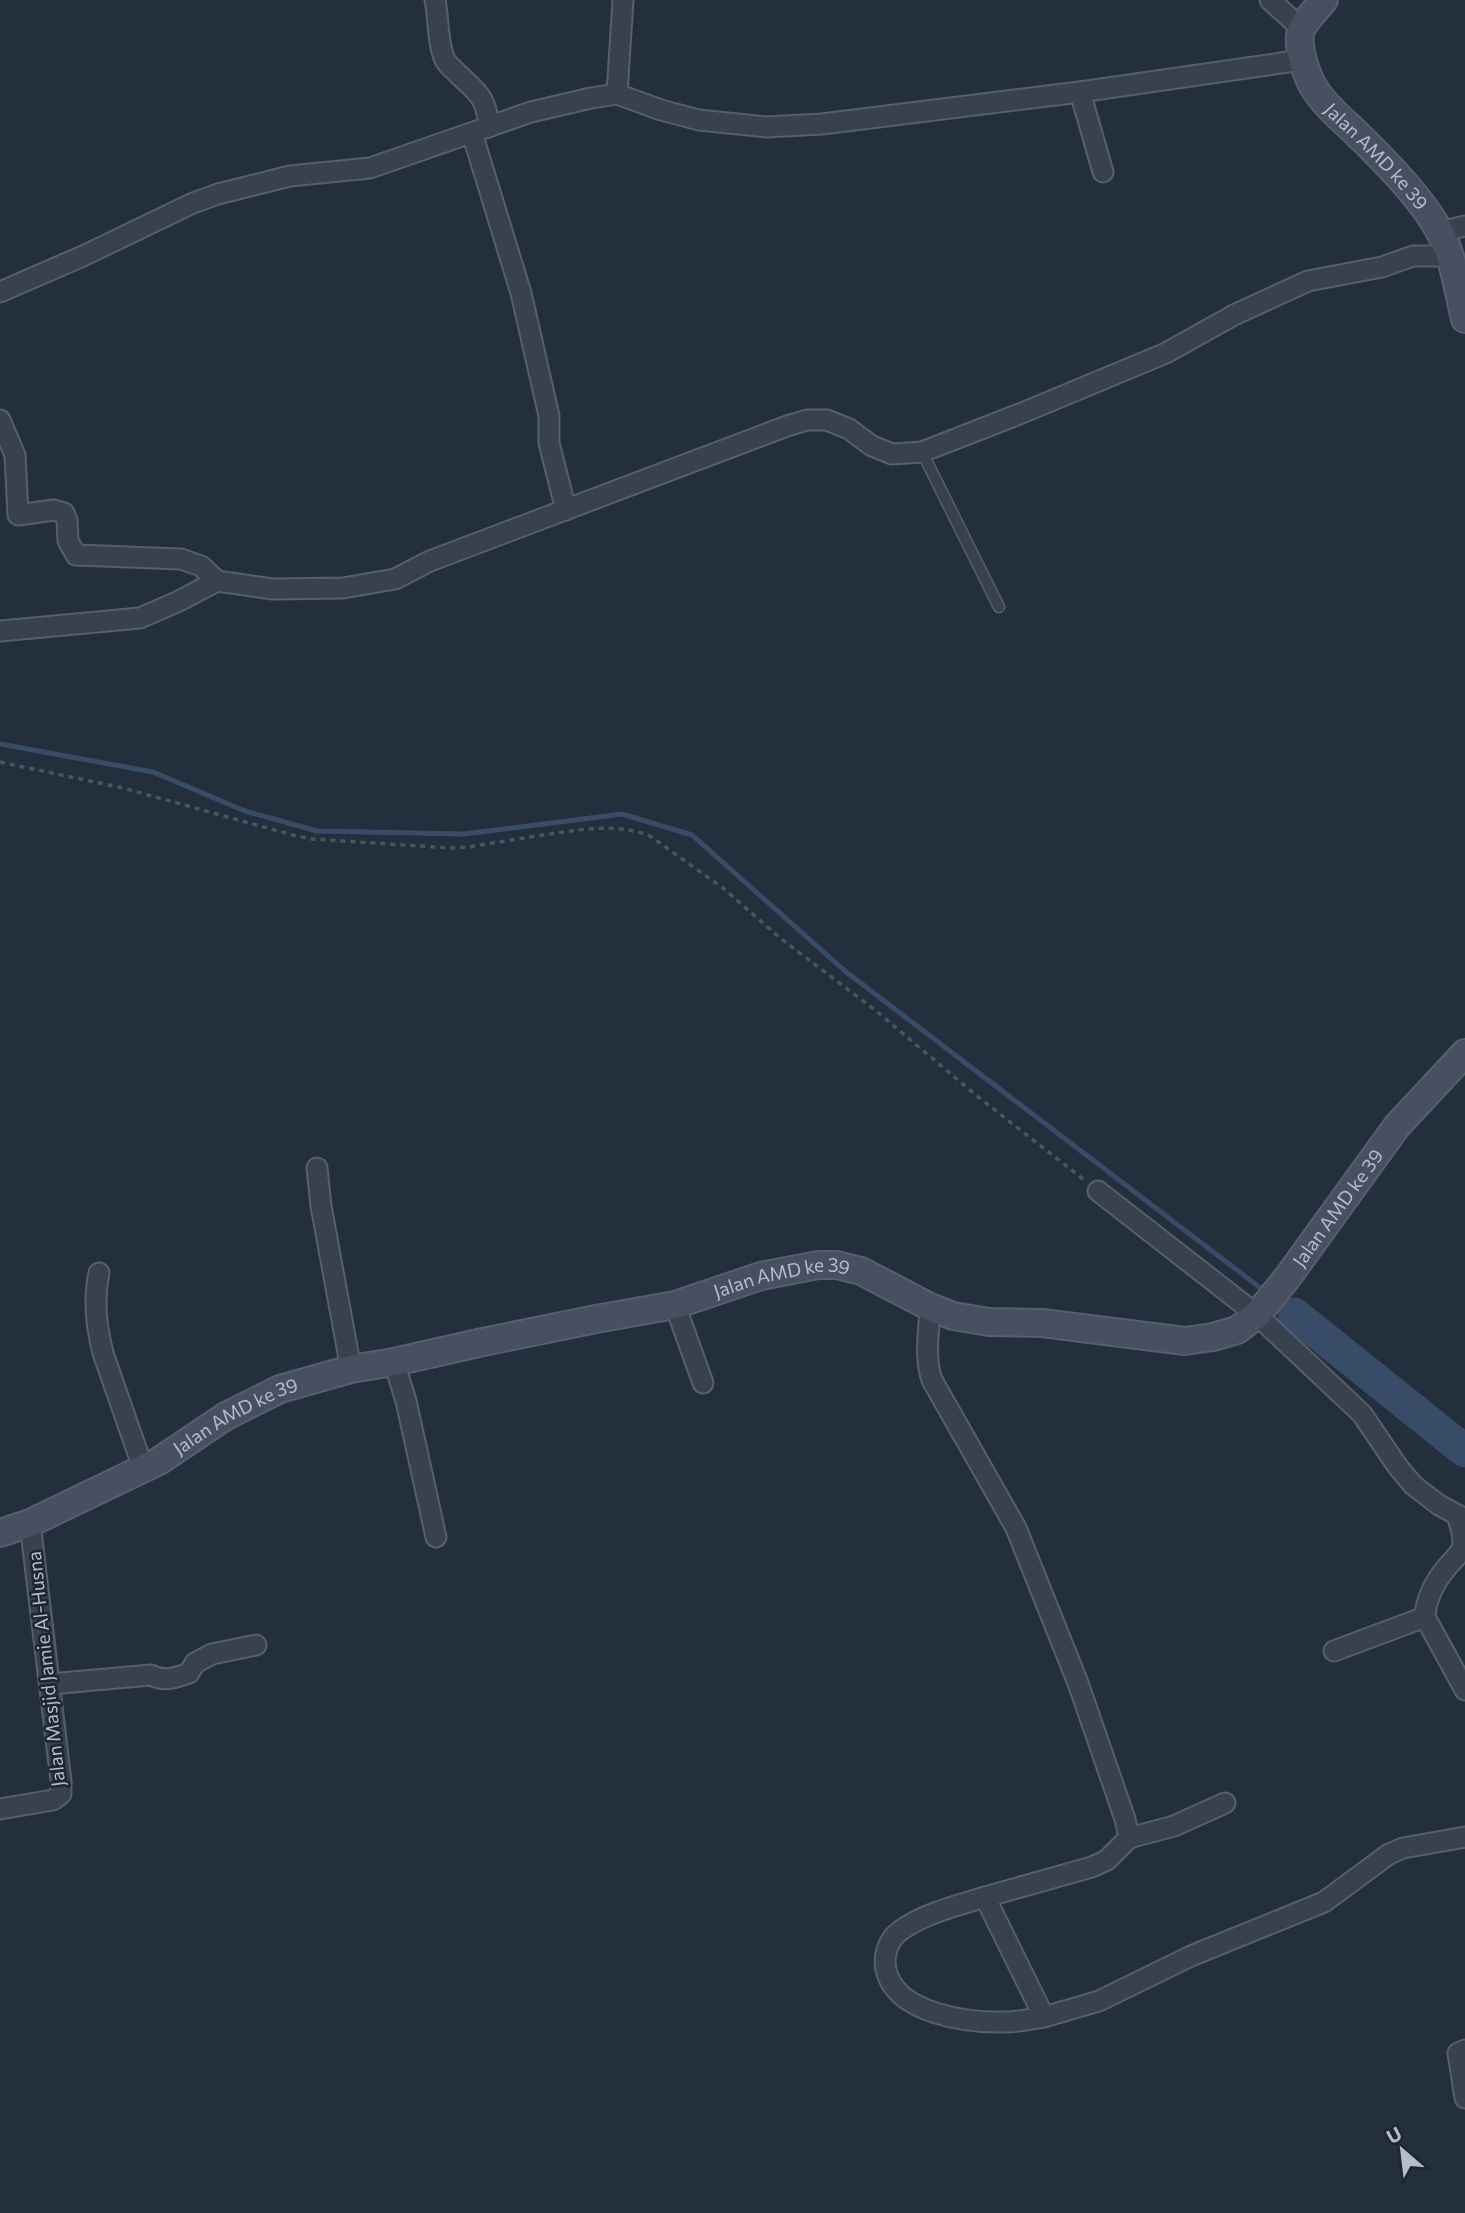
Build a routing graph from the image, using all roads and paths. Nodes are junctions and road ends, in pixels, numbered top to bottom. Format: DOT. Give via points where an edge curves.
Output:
graph roads {
  1 [pos="435,0"];
  2 [pos="623,0"];
  3 [pos="1270,0"];
  4 [pos="1324,0"];
  5 [pos="1301,29"];
  6 [pos="1303,60"];
  7 [pos="1080,92"];
  8 [pos="617,94"];
  9 [pos="481,130"];
  10 [pos="1103,172"];
  11 [pos="1451,238"];
  12 [pos="0,292"];
  13 [pos="1465,319"];
  14 [pos="0,420"];
  15 [pos="922,452"];
  16 [pos="566,510"];
  17 [pos="217,581"];
  18 [pos="999,607"];
  19 [pos="0,631"];
  20 [pos="0,762"];
  21 [pos="1465,1054"];
  22 [pos="317,1168"];
  23 [pos="1098,1191"];
  24 [pos="99,1273"];
  25 [pos="675,1305"];
  26 [pos="930,1307"];
  27 [pos="1257,1315"];
  28 [pos="394,1362"];
  29 [pos="351,1369"];
  30 [pos="703,1383"];
  31 [pos="143,1468"];
  32 [pos="1461,1517"];
  33 [pos="30,1523"];
  34 [pos="0,1532"];
  35 [pos="436,1536"];
  36 [pos="1425,1617"];
  37 [pos="256,1645"];
  38 [pos="1334,1651"];
  39 [pos="50,1684"];
  40 [pos="1465,1690"];
  41 [pos="1225,1803"];
  42 [pos="0,1809"];
  43 [pos="1465,1837"];
  44 [pos="1129,1838"];
  45 [pos="985,1897"];
  46 [pos="1044,2017"];
  47 [pos="1465,2050"];
  48 [pos="1465,2098"];
  1 -- 9 [label="street" via="447,64 480,94 487,108"];
  2 -- 8 [label="street"];
  3 -- 5 [label="street"];
  4 -- 5 [label="street"];
  5 -- 6 [label="street, Jalan AMD ke 39"];
  6 -- 7 [label="street"];
  6 -- 11 [label="street, Jalan AMD ke 39" via="1315,90"];
  7 -- 8 [label="street" via="766,127 699,120"];
  7 -- 10 [label="street"];
  8 -- 9 [label="street" via="561,103"];
  9 -- 12 [label="street" via="370,168 290,176 218,194"];
  9 -- 16 [label="street" via="549,416 549,443"];
  11 -- 13 [label="street, Jalan AMD ke 39"];
  11 -- 15 [label="street" via="1382,267 1308,281 1166,353"];
  14 -- 17 [label="street" via="15,455 18,515 64,513 68,541 76,555 181,559 201,566"];
  15 -- 16 [label="street" via="892,454 827,420 807,421"];
  15 -- 18 [label="lane"];
  16 -- 17 [label="street" via="430,561 395,579 343,588 273,589"];
  17 -- 19 [label="street" via="140,618"];
  20 -- 23 [label="path" via="123,788 312,839 451,848 593,828 622,828 650,836 723,888"];
  21 -- 27 [label="street, Jalan AMD ke 39" via="1397,1126"];
  22 -- 29 [label="street"];
  23 -- 27 [label="street"];
  24 -- 31 [label="street" via="95,1292 98,1334"];
  25 -- 26 [label="street, Jalan AMD ke 39" via="761,1276 837,1265 861,1271"];
  25 -- 28 [label="street, Jalan AMD ke 39"];
  25 -- 30 [label="street"];
  26 -- 27 [label="street, Jalan AMD ke 39" via="989,1322 1042,1323 1185,1341 1237,1330"];
  26 -- 44 [label="street" via="926,1361 932,1381 1016,1528 1078,1683"];
  27 -- 32 [label="street" via="1362,1414 1413,1485"];
  28 -- 29 [label="street, Jalan AMD ke 39"];
  28 -- 35 [label="street"];
  29 -- 31 [label="street, Jalan AMD ke 39" via="262,1396"];
  31 -- 33 [label="street, Jalan AMD ke 39"];
  32 -- 36 [label="street" via="1463,1548 1441,1574"];
  33 -- 34 [label="street, Jalan AMD ke 39"];
  33 -- 39 [label="street, Jalan Masjid Jamie Al-Husna"];
  36 -- 38 [label="street"];
  36 -- 40 [label="street"];
  37 -- 39 [label="street" via="212,1654 178,1677"];
  39 -- 42 [label="street, Jalan Masjid Jamie Al-Husna" via="61,1794 54,1800"];
  41 -- 44 [label="street" via="1174,1826"];
  43 -- 46 [label="street" via="1402,1848 1324,1902 1191,1956 1099,2001"];
  44 -- 45 [label="street" via="1107,1860 1092,1867"];
  45 -- 46 [label="street"];
  45 -- 46 [label="street" via="922,1918 898,1933 887,1949 888,1978 912,2003 943,2017 1006,2022"];
  47 -- 48 [label="street" via="1458,2053"];
}
